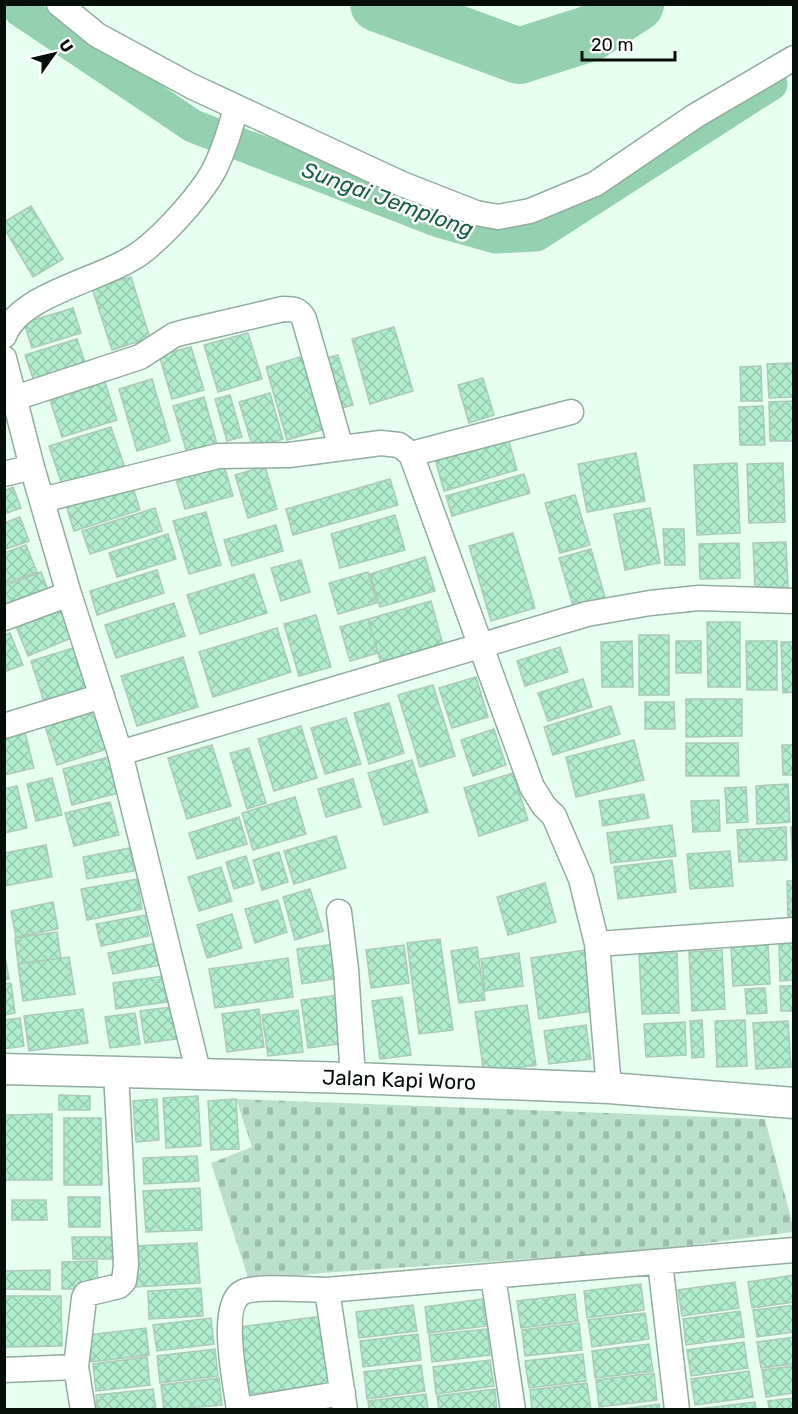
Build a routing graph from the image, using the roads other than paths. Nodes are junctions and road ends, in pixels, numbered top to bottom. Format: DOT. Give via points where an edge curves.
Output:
graph roads {
  1 [pos="59,4"];
  2 [pos="794,58"];
  3 [pos="234,115"];
  4 [pos="4,336"];
  5 [pos="4,358"];
  6 [pos="15,398"];
  7 [pos="571,412"];
  8 [pos="341,448"];
  9 [pos="411,454"];
  10 [pos="32,467"];
  11 [pos="4,474"];
  12 [pos="42,500"];
  13 [pos="69,594"];
  14 [pos="794,601"];
  15 [pos="4,618"];
  16 [pos="481,646"];
  17 [pos="102,696"];
  18 [pos="4,726"];
  19 [pos="120,753"];
  20 [pos="339,912"];
  21 [pos="794,930"];
  22 [pos="597,944"];
  23 [pos="4,1069"];
  24 [pos="116,1072"];
  25 [pos="199,1075"];
  26 [pos="353,1078"];
  27 [pos="609,1088"];
  28 [pos="794,1103"];
  29 [pos="794,1250"];
  30 [pos="660,1262"];
  31 [pos="493,1276"];
  32 [pos="327,1290"];
  33 [pos="76,1367"];
  34 [pos="4,1370"];
  35 [pos="344,1401"];
  36 [pos="83,1410"];
  37 [pos="240,1410"];
  38 [pos="513,1410"];
  39 [pos="677,1410"];
  1 -- 3 [label="street" via="97,35"];
  2 -- 3 [label="street" via="695,116 595,184 530,211 498,217 444,202"];
  3 -- 4 [label="street" via="217,165 164,232 114,269 48,295 19,313"];
  5 -- 6 [label="street"];
  6 -- 8 [label="street" via="140,357 174,335 294,309 304,319"];
  6 -- 10 [label="street"];
  7 -- 9 [label="street"];
  8 -- 9 [label="street" via="389,443"];
  8 -- 12 [label="street" via="289,455 218,456"];
  9 -- 16 [label="street"];
  10 -- 11 [label="street"];
  10 -- 12 [label="street"];
  12 -- 13 [label="street"];
  13 -- 15 [label="street"];
  13 -- 17 [label="street"];
  14 -- 16 [label="street" via="699,598 650,603 587,614"];
  16 -- 19 [label="street"];
  16 -- 22 [label="street" via="532,787 554,816 581,879"];
  17 -- 18 [label="street"];
  17 -- 19 [label="street"];
  19 -- 25 [label="street"];
  20 -- 26 [label="street"];
  21 -- 22 [label="street"];
  22 -- 27 [label="street"];
  23 -- 24 [label="street, Jalan Kapi Woro"];
  24 -- 25 [label="street, Jalan Kapi Woro"];
  24 -- 33 [label="street" via="124,1281 119,1286 86,1294 81,1308"];
  25 -- 26 [label="street, Jalan Kapi Woro"];
  26 -- 27 [label="street, Jalan Kapi Woro"];
  27 -- 28 [label="street, Jalan Kapi Woro"];
  29 -- 30 [label="street"];
  30 -- 31 [label="street"];
  30 -- 39 [label="street"];
  31 -- 32 [label="street"];
  31 -- 38 [label="street"];
  32 -- 35 [label="street"];
  32 -- 37 [label="street" via="254,1289 235,1299 230,1332"];
  33 -- 34 [label="street"];
  33 -- 36 [label="street"];
  35 -- 37 [label="street"];
}
